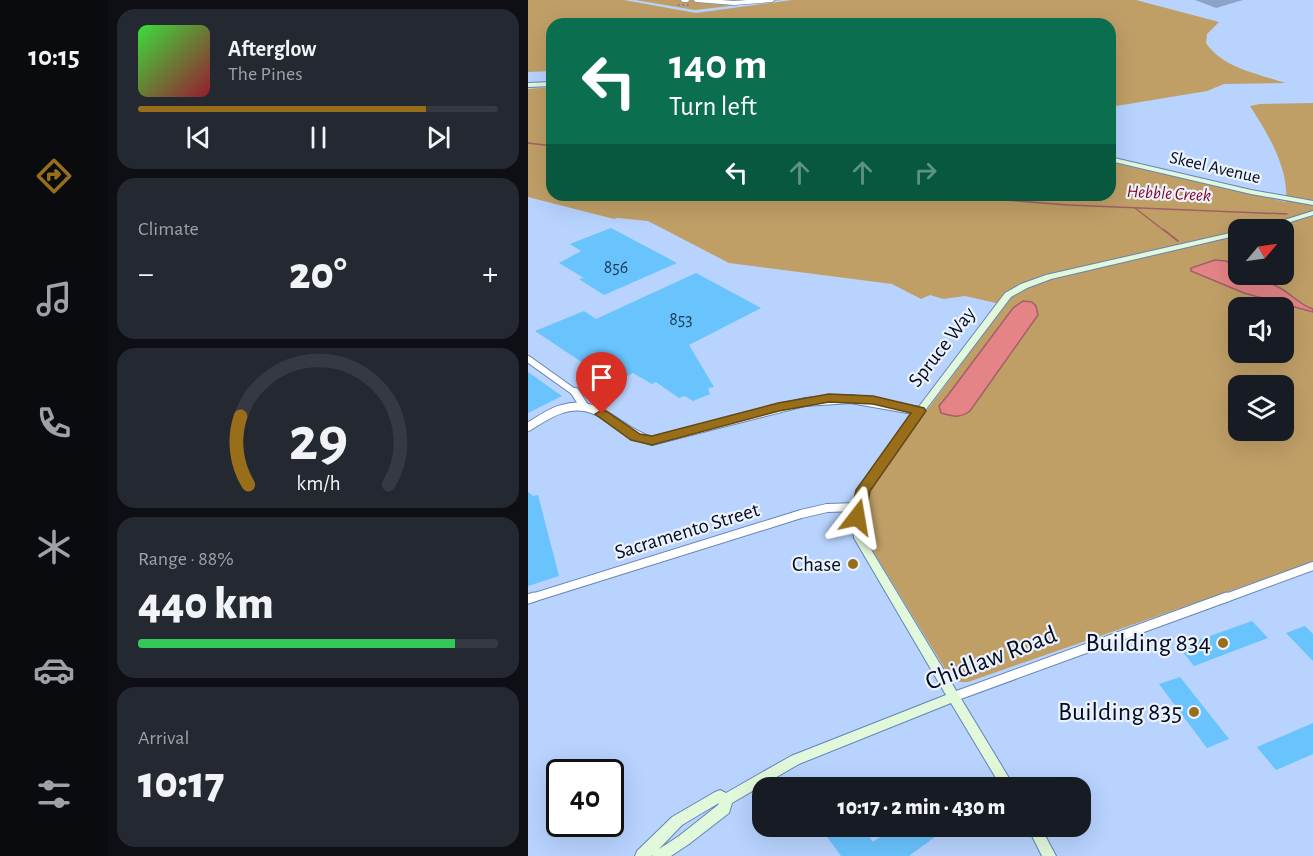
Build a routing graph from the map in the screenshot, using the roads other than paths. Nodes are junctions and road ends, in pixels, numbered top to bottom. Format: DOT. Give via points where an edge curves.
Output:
graph roads {
  1 [pos="696,0"];
  2 [pos="772,0"];
  3 [pos="546,84"];
  4 [pos="528,86"];
  5 [pos="1116,160"];
  6 [pos="1313,203"];
  7 [pos="1313,213"];
  8 [pos="1293,219"];
  9 [pos="1228,236"];
  10 [pos="528,359"];
  11 [pos="584,406"];
  12 [pos="919,411"];
  13 [pos="528,427"];
  14 [pos="858,507"];
  15 [pos="1313,566"];
  16 [pos="528,599"];
  17 [pos="953,697"];
  18 [pos="1002,777"];
  19 [pos="727,799"];
  20 [pos="1039,837"];
  21 [pos="642,856"];
  22 [pos="659,856"];
  23 [pos="1049,856"];
  1 -- 2 [label="street"];
  3 -- 4 [label="street"];
  5 -- 6 [label="street, Skeel Avenue"];
  7 -- 8 [label="street"];
  9 -- 12 [label="street, Spruce Way" via="1024,286 1004,301"];
  10 -- 11 [label="street" via="579,395"];
  11 -- 12 [label="street" via="594,408 636,437 652,441 821,399 873,400"];
  11 -- 13 [label="street" via="561,410"];
  12 -- 14 [label="street, Spruce Way" via="863,490"];
  14 -- 16 [label="street, Sacramento Street" via="801,514"];
  14 -- 17 [label="street, Spruce Way" via="859,538"];
  15 -- 17 [label="street, Chidlaw Road"];
  17 -- 18 [label="street, Spruce Way"];
  17 -- 19 [label="street, Chidlaw Road" via="795,759"];
  19 -- 21 [label="street, Chidlaw Road" via="720,796 677,821"];
  19 -- 22 [label="street, Chidlaw Road" via="726,807"];
  20 -- 23 [label="street"];
}
